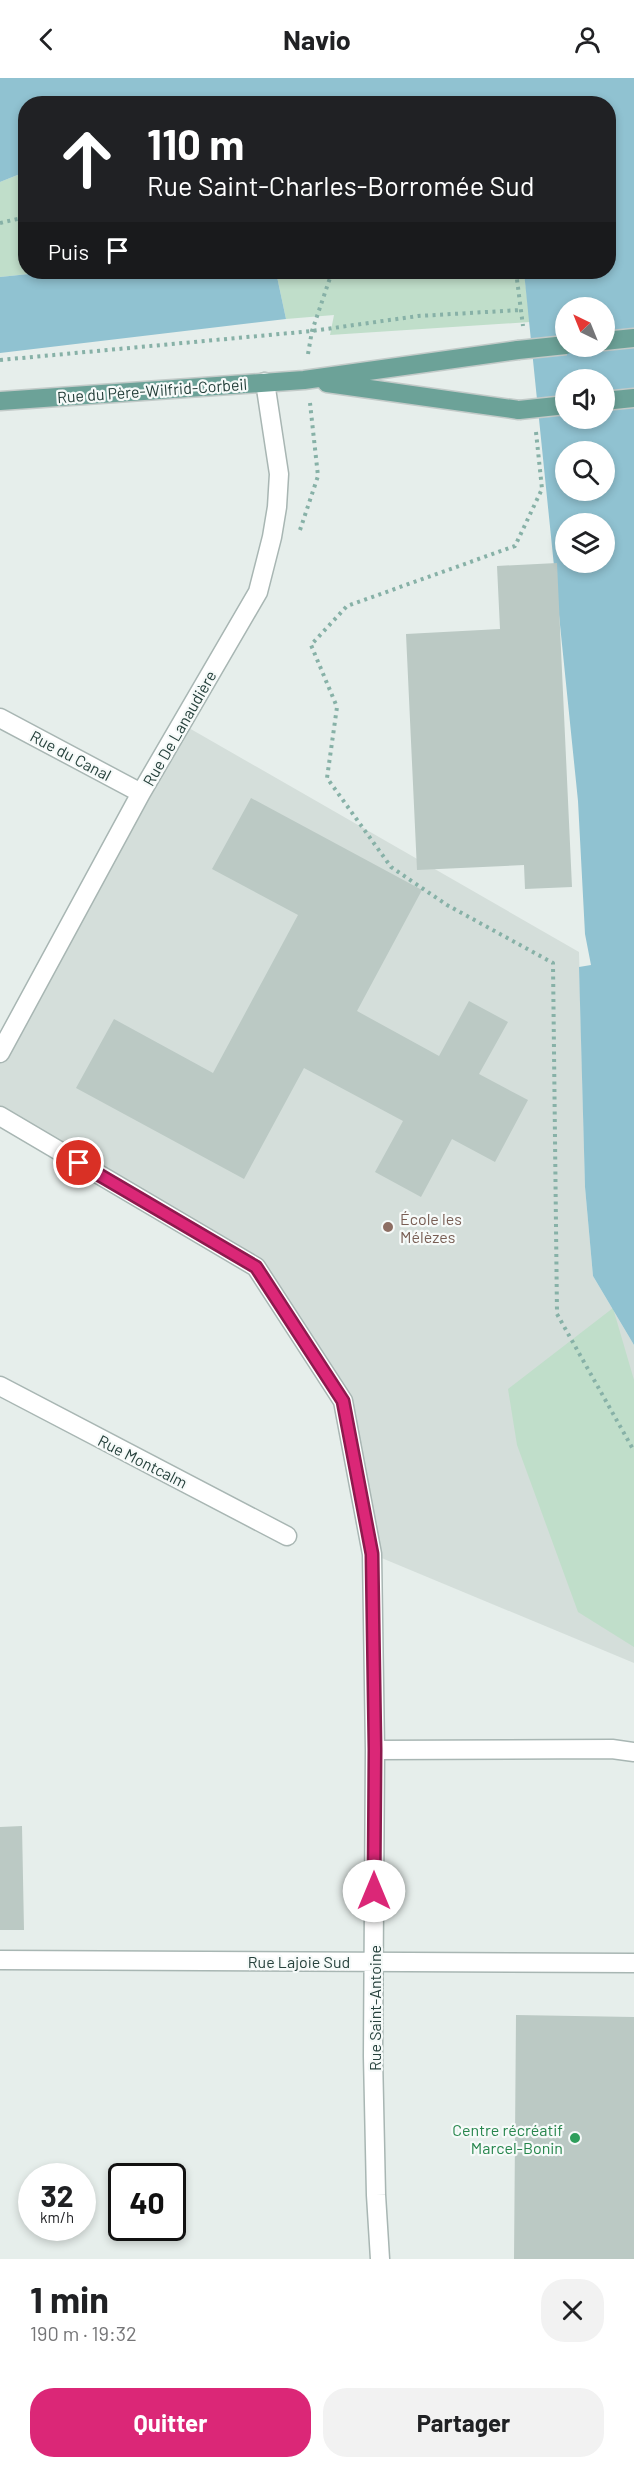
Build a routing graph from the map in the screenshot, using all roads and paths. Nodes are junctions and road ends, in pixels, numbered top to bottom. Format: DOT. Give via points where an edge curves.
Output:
graph roads {
  1 [pos="18,219"];
  2 [pos="0,223"];
  3 [pos="330,279"];
  4 [pos="517,279"];
  5 [pos="521,310"];
  6 [pos="312,331"];
  7 [pos="524,332"];
  8 [pos="634,338"];
  9 [pos="615,340"];
  10 [pos="555,346"];
  11 [pos="0,360"];
  12 [pos="304,380"];
  13 [pos="265,382"];
  14 [pos="634,398"];
  15 [pos="615,400"];
  16 [pos="0,401"];
  17 [pos="555,406"];
  18 [pos="535,422"];
  19 [pos="0,718"];
  20 [pos="141,793"];
  21 [pos="0,1053"];
  22 [pos="0,1116"];
  23 [pos="0,1386"];
  24 [pos="634,1451"];
  25 [pos="287,1536"];
  26 [pos="375,1750"];
  27 [pos="634,1752"];
  28 [pos="0,1960"];
  29 [pos="374,1961"];
  30 [pos="634,1963"];
  31 [pos="380,2259"];
  1 -- 2 [label="path"];
  3 -- 6 [label="path"];
  4 -- 5 [label="path"];
  5 -- 6 [label="path" via="418,316"];
  5 -- 7 [label="path"];
  6 -- 11 [label="path"];
  8 -- 9 [label="main road"];
  10 -- 12 [label="main road, Rue du Père-Wilfrid-Corbeil, bridge"];
  12 -- 13 [label="main road, Rue du Père-Wilfrid-Corbeil"];
  12 -- 17 [label="main road, Rue du Père-Wilfrid-Corbeil, bridge" via="519,410"];
  13 -- 16 [label="main road, Rue du Père-Wilfrid-Corbeil"];
  13 -- 20 [label="street, Rue De Lanaudière" via="279,474 277,507 258,592"];
  14 -- 15 [label="main road"];
  18 -- 24 [label="path" via="542,489 515,546 347,606 311,645 337,707 327,778 391,867 447,905 553,963 556,1314"];
  19 -- 20 [label="street, Rue du Canal"];
  20 -- 21 [label="street, Rue De Lanaudière"];
  22 -- 26 [label="street, Rue Saint-Antoine" via="256,1267 343,1401 372,1554"];
  23 -- 25 [label="street, Rue Montcalm"];
  26 -- 27 [label="street"];
  26 -- 29 [label="street, Rue Saint-Antoine"];
  28 -- 29 [label="street, Rue Lajoie Sud"];
  29 -- 30 [label="street, Rue Lajoie Sud"];
  29 -- 31 [label="street, Rue Saint-Antoine"];
}
